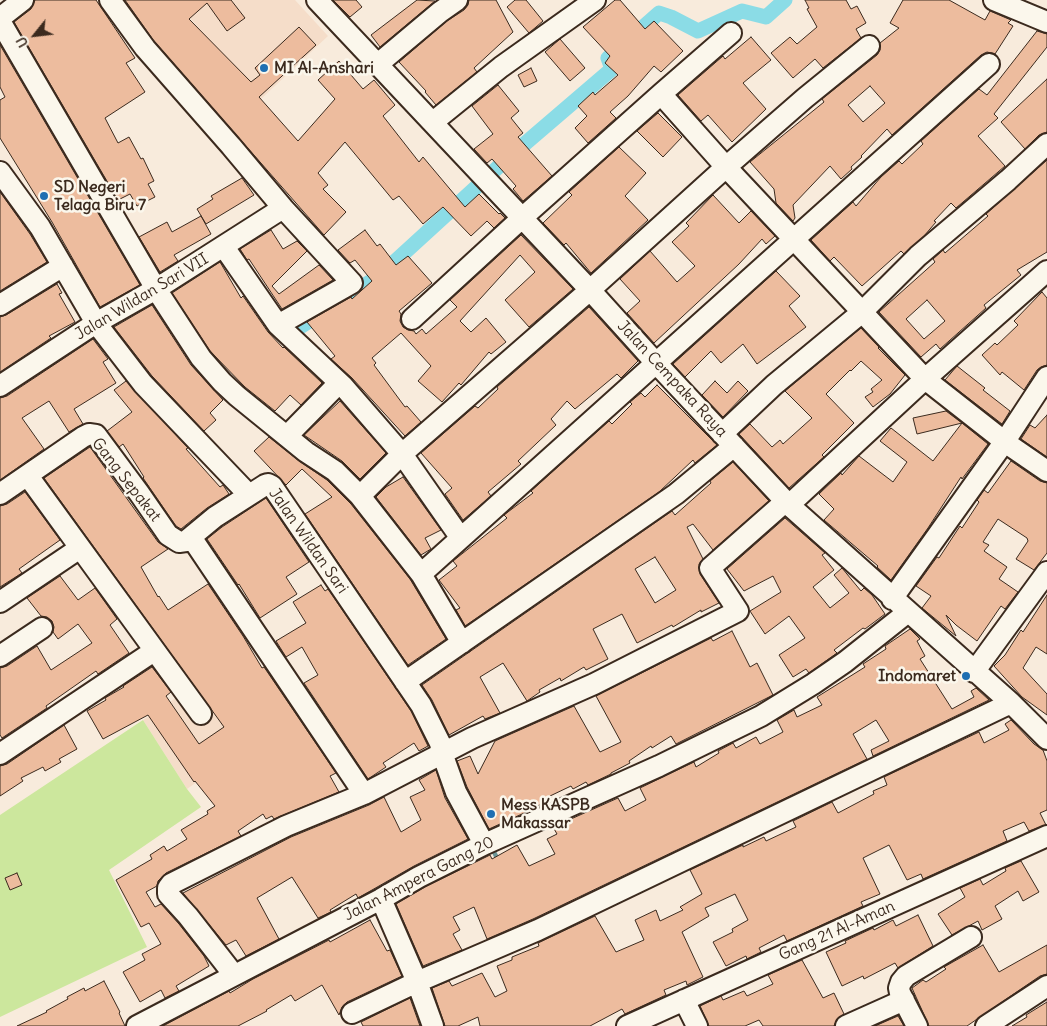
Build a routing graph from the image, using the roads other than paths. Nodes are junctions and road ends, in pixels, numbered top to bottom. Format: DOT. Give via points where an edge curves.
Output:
graph roads {
  1 [pos="22,0"];
  2 [pos="110,0"];
  3 [pos="317,0"];
  4 [pos="457,0"];
  5 [pos="595,0"];
  6 [pos="994,0"];
  7 [pos="0,20"];
  8 [pos="1047,22"];
  9 [pos="731,33"];
  10 [pos="869,46"];
  11 [pos="378,64"];
  12 [pos="989,64"];
  13 [pos="661,94"];
  14 [pos="432,122"];
  15 [pos="1047,144"];
  16 [pos="726,167"];
  17 [pos="0,172"];
  18 [pos="8,200"];
  19 [pos="284,208"];
  20 [pos="522,218"];
  21 [pos="793,240"];
  22 [pos="224,247"];
  23 [pos="63,266"];
  24 [pos="1047,271"];
  25 [pos="156,289"];
  26 [pos="590,290"];
  27 [pos="0,305"];
  28 [pos="861,313"];
  29 [pos="412,319"];
  30 [pos="96,323"];
  31 [pos="278,325"];
  32 [pos="656,363"];
  33 [pos="1047,377"];
  34 [pos="925,380"];
  35 [pos="339,382"];
  36 [pos="0,386"];
  37 [pos="287,436"];
  38 [pos="728,440"];
  39 [pos="1005,441"];
  40 [pos="402,454"];
  41 [pos="1047,471"];
  42 [pos="28,476"];
  43 [pos="0,494"];
  44 [pos="249,495"];
  45 [pos="360,496"];
  46 [pos="787,503"];
  47 [pos="191,537"];
  48 [pos="460,537"];
  49 [pos="80,548"];
  50 [pos="1047,572"];
  51 [pos="421,574"];
  52 [pos="892,599"];
  53 [pos="0,602"];
  54 [pos="908,612"];
  55 [pos="42,628"];
  56 [pos="462,643"];
  57 [pos="154,651"];
  58 [pos="0,656"];
  59 [pos="974,672"];
  60 [pos="405,682"];
  61 [pos="1011,704"];
  62 [pos="201,714"];
  63 [pos="1047,739"];
  64 [pos="442,753"];
  65 [pos="0,754"];
  66 [pos="364,794"];
  67 [pos="1047,836"];
  68 [pos="487,843"];
  69 [pos="381,899"];
  70 [pos="971,937"];
  71 [pos="234,975"];
  72 [pos="417,982"];
  73 [pos="1047,986"];
  74 [pos="684,1000"];
  75 [pos="904,1000"];
  76 [pos="352,1013"];
  77 [pos="136,1026"];
  78 [pos="433,1026"];
  79 [pos="626,1026"];
  80 [pos="697,1026"];
  81 [pos="846,1026"];
  82 [pos="917,1026"];
  83 [pos="986,1026"];
  1 -- 7 [label="street"];
  2 -- 19 [label="street" via="145,48"];
  3 -- 11 [label="street, Jalan Cempaka Raya"];
  4 -- 11 [label="street"];
  5 -- 14 [label="street" via="501,67"];
  6 -- 8 [label="street"];
  7 -- 25 [label="street"];
  9 -- 13 [label="street"];
  10 -- 16 [label="street"];
  11 -- 14 [label="street, Jalan Cempaka Raya"];
  12 -- 21 [label="street"];
  13 -- 16 [label="street"];
  13 -- 20 [label="street"];
  14 -- 20 [label="street, Jalan Cempaka Raya"];
  15 -- 28 [label="street" via="918,256"];
  16 -- 21 [label="street"];
  16 -- 26 [label="street"];
  17 -- 18 [label="street, Jalan Wildan Sari"];
  18 -- 23 [label="street, Jalan Wildan Sari" via="40,227"];
  19 -- 22 [label="street, Jalan Wildan Sari VII"];
  19 -- 31 [label="street" via="352,283"];
  20 -- 26 [label="street, Jalan Cempaka Raya"];
  20 -- 29 [label="street"];
  21 -- 28 [label="street"];
  21 -- 32 [label="street"];
  22 -- 25 [label="street, Jalan Wildan Sari VII"];
  22 -- 31 [label="street"];
  23 -- 27 [label="street"];
  23 -- 30 [label="street, Jalan Wildan Sari"];
  24 -- 34 [label="street"];
  25 -- 30 [label="street, Jalan Wildan Sari VII"];
  25 -- 37 [label="street" via="211,371"];
  26 -- 32 [label="street, Jalan Cempaka Raya"];
  26 -- 40 [label="street"];
  28 -- 34 [label="street"];
  28 -- 38 [label="street" via="774,385"];
  30 -- 36 [label="street, Jalan Wildan Sari VII"];
  30 -- 44 [label="street, Jalan Wildan Sari" via="143,384"];
  31 -- 35 [label="street"];
  32 -- 38 [label="street, Jalan Cempaka Raya"];
  32 -- 48 [label="street"];
  33 -- 39 [label="street"];
  34 -- 39 [label="street"];
  34 -- 46 [label="street"];
  35 -- 37 [label="street"];
  35 -- 40 [label="street"];
  37 -- 45 [label="street" via="335,471"];
  38 -- 46 [label="street, Jalan Cempaka Raya"];
  38 -- 56 [label="street" via="676,494"];
  39 -- 41 [label="street"];
  39 -- 52 [label="street"];
  40 -- 45 [label="street"];
  40 -- 48 [label="street"];
  42 -- 43 [label="street, Gang Sepakat"];
  42 -- 47 [label="street, Gang Sepakat" via="83,437 96,435 168,535 179,542"];
  42 -- 49 [label="street"];
  44 -- 47 [label="street"];
  44 -- 60 [label="street, Jalan Wildan Sari" via="268,484 276,490"];
  45 -- 51 [label="street"];
  46 -- 52 [label="street, Jalan Cempaka Raya"];
  46 -- 64 [label="street" via="710,568 738,611 580,691"];
  47 -- 66 [label="street"];
  48 -- 51 [label="street"];
  49 -- 53 [label="street"];
  49 -- 57 [label="street"];
  50 -- 59 [label="street"];
  51 -- 56 [label="street"];
  52 -- 54 [label="street, Jalan Cempaka Raya"];
  54 -- 59 [label="street, Jalan Cempaka Raya"];
  54 -- 68 [label="street, Jalan Ampera Gang 20" via="845,662 761,716"];
  55 -- 58 [label="street"];
  56 -- 60 [label="street"];
  57 -- 62 [label="street"];
  57 -- 65 [label="street"];
  59 -- 61 [label="street, Jalan Cempaka Raya"];
  60 -- 64 [label="street, Jalan Wildan Sari" via="421,704"];
  61 -- 63 [label="street, Jalan Cempaka Raya"];
  61 -- 72 [label="street" via="533,932"];
  64 -- 66 [label="street"];
  64 -- 68 [label="street, Jalan Wildan Sari" via="456,792"];
  66 -- 71 [label="street" via="286,826 168,888 168,894"];
  67 -- 74 [label="street, Gang 21 Al-Aman"];
  68 -- 69 [label="street, Jalan Ampera Gang 20"];
  69 -- 71 [label="street, Jalan Ampera Gang 20"];
  69 -- 72 [label="street"];
  70 -- 75 [label="street" via="906,976 899,988"];
  71 -- 77 [label="street, Jalan Ampera Gang 20"];
  72 -- 76 [label="street"];
  72 -- 78 [label="street"];
  73 -- 83 [label="street"];
  74 -- 79 [label="street, Gang 21 Al-Aman"];
  74 -- 80 [label="street"];
  75 -- 81 [label="street"];
  75 -- 82 [label="street"];
}
